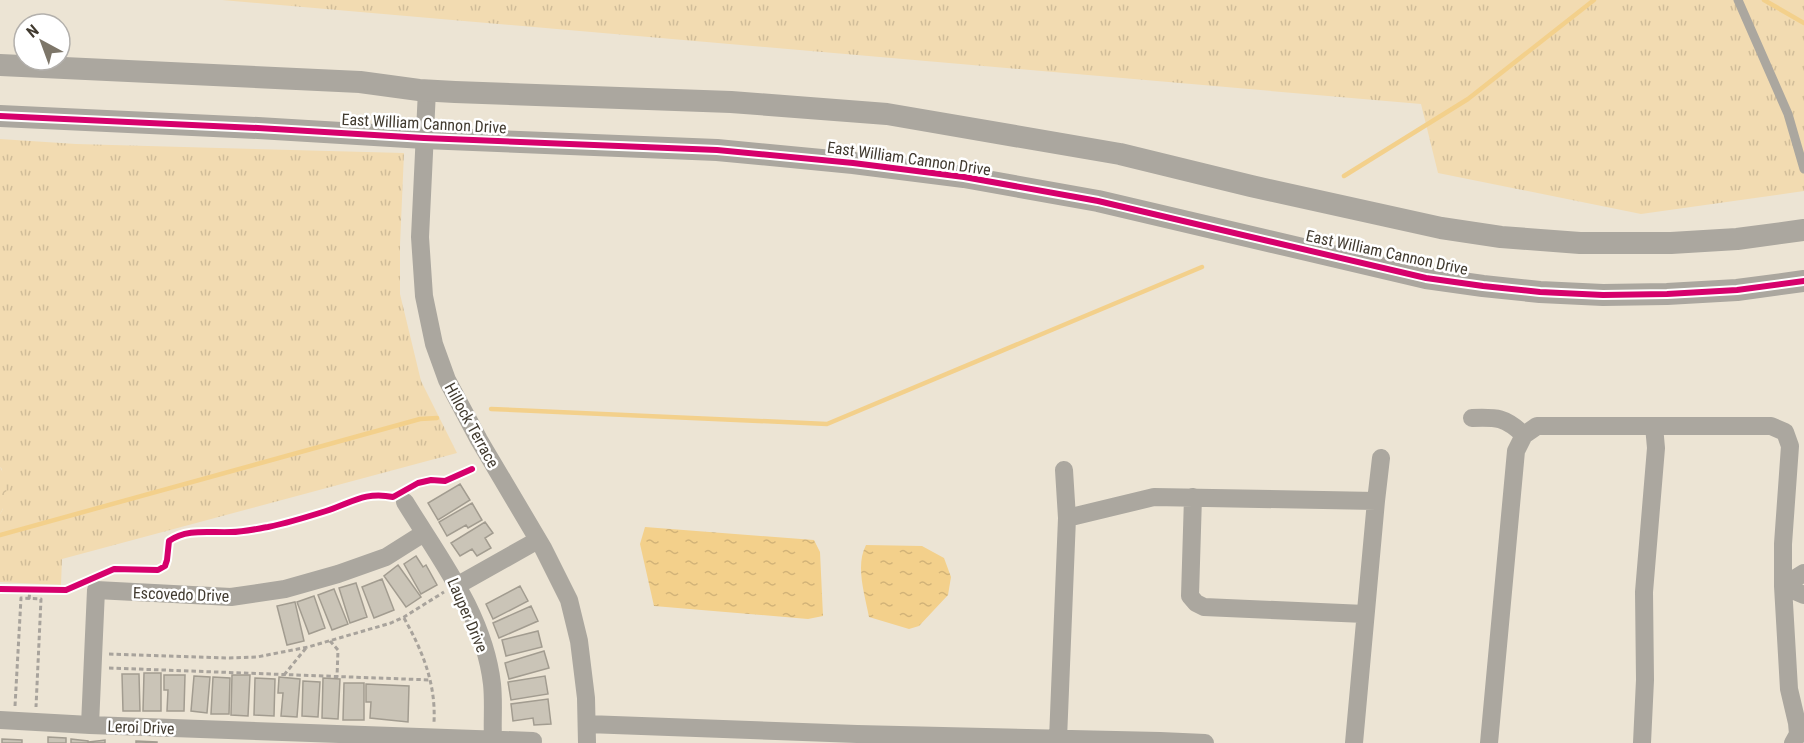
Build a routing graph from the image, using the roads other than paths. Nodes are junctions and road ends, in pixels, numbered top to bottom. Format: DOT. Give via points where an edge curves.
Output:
graph roads {
  1 [pos="1738,0"];
  2 [pos="0,65"];
  3 [pos="427,90"];
  4 [pos="0,116"];
  5 [pos="424,138"];
  6 [pos="1804,169"];
  7 [pos="1804,230"];
  8 [pos="1804,281"];
  9 [pos="1472,418"];
  10 [pos="1654,426"];
  11 [pos="1524,435"];
  12 [pos="1381,458"];
  13 [pos="1064,470"];
  14 [pos="1193,497"];
  15 [pos="1376,501"];
  16 [pos="405,502"];
  17 [pos="1067,518"];
  18 [pos="424,533"];
  19 [pos="538,540"];
  20 [pos="1804,573"];
  21 [pos="1783,586"];
  22 [pos="452,589"];
  23 [pos="1804,595"];
  24 [pos="1365,614"];
  25 [pos="0,720"];
  26 [pos="587,724"];
  27 [pos="90,725"];
  28 [pos="636,735"];
  29 [pos="744,736"];
  30 [pos="857,738"];
  31 [pos="493,740"];
  32 [pos="963,740"];
  33 [pos="1067,740"];
  34 [pos="533,741"];
  35 [pos="1160,742"];
  36 [pos="587,743"];
  37 [pos="1205,743"];
  38 [pos="1354,743"];
  39 [pos="1489,743"];
  40 [pos="1642,743"];
  41 [pos="1793,743"];
  1 -- 6 [label="lane" via="1788,114"];
  2 -- 3 [label="street, East William Cannon Drive" via="360,82"];
  3 -- 5 [label="street, Hillock Terrace"];
  3 -- 7 [label="street, East William Cannon Drive" via="720,102 887,114 1120,154 1441,228 1501,237 1580,243 1671,243"];
  4 -- 5 [label="street, East William Cannon Drive"];
  5 -- 8 [label="street, East William Cannon Drive" via="717,150 964,177 1098,201 1426,278 1540,292 1668,294"];
  5 -- 19 [label="street, Hillock Terrace" via="420,237 424,296 434,344 447,380"];
  9 -- 11 [label="street" via="1495,417 1512,424"];
  10 -- 11 [label="street" via="1537,426"];
  10 -- 21 [label="street" via="1771,426 1785,432 1790,446"];
  10 -- 40 [label="street" via="1656,448 1644,592"];
  11 -- 39 [label="street" via="1516,451"];
  12 -- 15 [label="street"];
  13 -- 17 [label="street"];
  14 -- 15 [label="street"];
  14 -- 17 [label="street" via="1154,497"];
  14 -- 24 [label="street" via="1190,596 1196,603 1204,607"];
  15 -- 24 [label="street"];
  16 -- 18 [label="street, Lauper Drive"];
  17 -- 33 [label="street"];
  18 -- 22 [label="street, Lauper Drive"];
  18 -- 27 [label="street, Escovedo Drive" via="386,557 285,589 231,597 96,590"];
  19 -- 22 [label="street"];
  19 -- 26 [label="street, Hillock Terrace" via="569,600 579,641"];
  20 -- 21 [label="street"];
  21 -- 23 [label="street"];
  21 -- 41 [label="street" via="1789,689 1798,734"];
  22 -- 31 [label="street, Lauper Drive" via="483,646 492,684"];
  24 -- 38 [label="street"];
  25 -- 27 [label="street, Leroi Drive"];
  26 -- 28 [label="street"];
  26 -- 36 [label="street, Hillock Terrace"];
  27 -- 31 [label="street, Leroi Drive"];
  28 -- 29 [label="street"];
  29 -- 30 [label="street"];
  30 -- 32 [label="street"];
  31 -- 34 [label="street, Leroi Drive"];
  32 -- 33 [label="street"];
  33 -- 35 [label="street"];
  35 -- 37 [label="street"];
}
